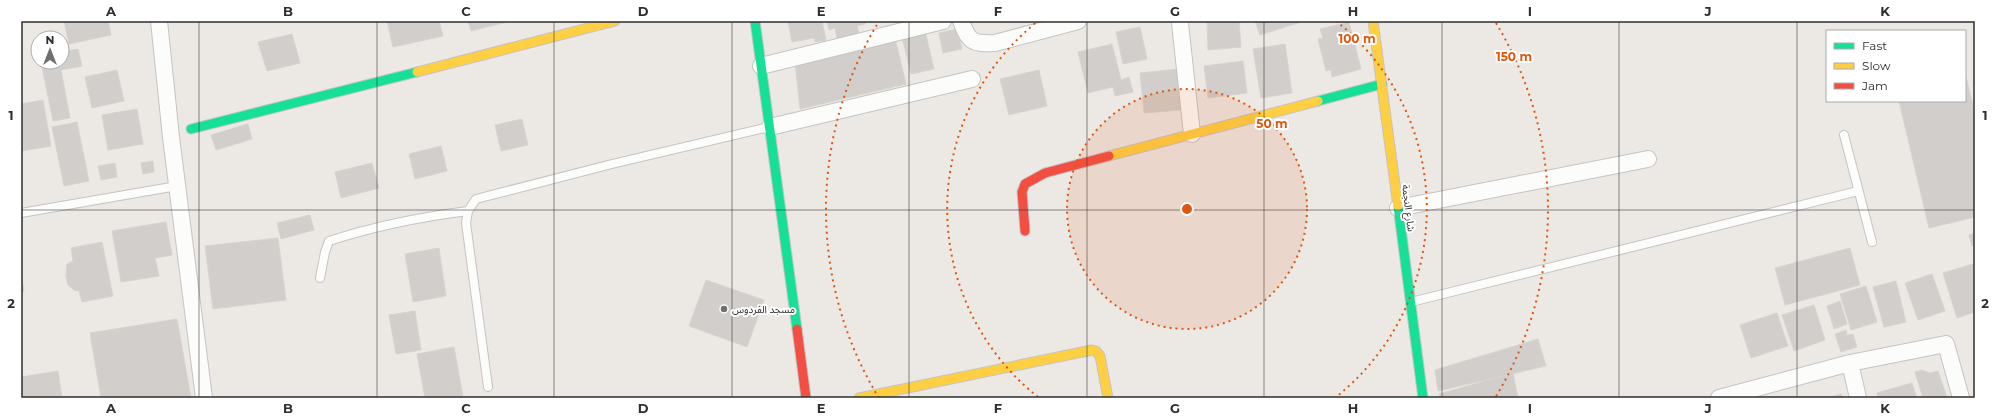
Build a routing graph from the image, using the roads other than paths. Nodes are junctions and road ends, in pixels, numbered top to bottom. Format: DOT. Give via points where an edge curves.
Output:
graph roads {
  1 [pos="159,21"];
  2 [pos="615,21"];
  3 [pos="755,21"];
  4 [pos="943,21"];
  5 [pos="961,21"];
  6 [pos="1078,21"];
  7 [pos="1373,21"];
  8 [pos="1180,23"];
  9 [pos="761,66"];
  10 [pos="972,79"];
  11 [pos="1382,84"];
  12 [pos="770,127"];
  13 [pos="191,129"];
  14 [pos="1192,134"];
  15 [pos="1844,135"];
  16 [pos="1648,159"];
  17 [pos="177,186"];
  18 [pos="1858,191"];
  19 [pos="1398,208"];
  20 [pos="468,211"];
  21 [pos="21,213"];
  22 [pos="1025,231"];
  23 [pos="1872,242"];
  24 [pos="320,278"];
  25 [pos="1410,303"];
  26 [pos="1850,363"];
  27 [pos="488,387"];
  28 [pos="204,398"];
  29 [pos="806,398"];
  30 [pos="859,398"];
  31 [pos="1108,398"];
  32 [pos="1423,398"];
  33 [pos="1719,398"];
  34 [pos="1858,398"];
  35 [pos="1961,398"];
  1 -- 17 [label="street"];
  2 -- 13 [label="street"];
  3 -- 9 [label="street"];
  4 -- 9 [label="street"];
  5 -- 6 [label="street" via="967,37 976,43 995,43"];
  7 -- 11 [label="street, شارع النجمة"];
  8 -- 14 [label="street"];
  9 -- 12 [label="street"];
  10 -- 12 [label="street"];
  11 -- 14 [label="street"];
  11 -- 19 [label="street, شارع النجمة"];
  12 -- 20 [label="lane" via="476,199"];
  12 -- 29 [label="street"];
  14 -- 22 [label="street" via="1045,173 1025,184 1022,192"];
  15 -- 18 [label="lane"];
  16 -- 19 [label="street"];
  17 -- 21 [label="lane"];
  17 -- 28 [label="street"];
  18 -- 23 [label="lane"];
  18 -- 25 [label="lane"];
  19 -- 25 [label="street, شارع النجمة"];
  20 -- 24 [label="lane" via="418,217 369,228 329,241"];
  20 -- 27 [label="lane" via="466,223"];
  25 -- 32 [label="street, شارع النجمة"];
  26 -- 33 [label="street"];
  26 -- 34 [label="street"];
  26 -- 35 [label="street" via="1946,344"];
  30 -- 31 [label="street" via="1092,350 1100,356"];
}
